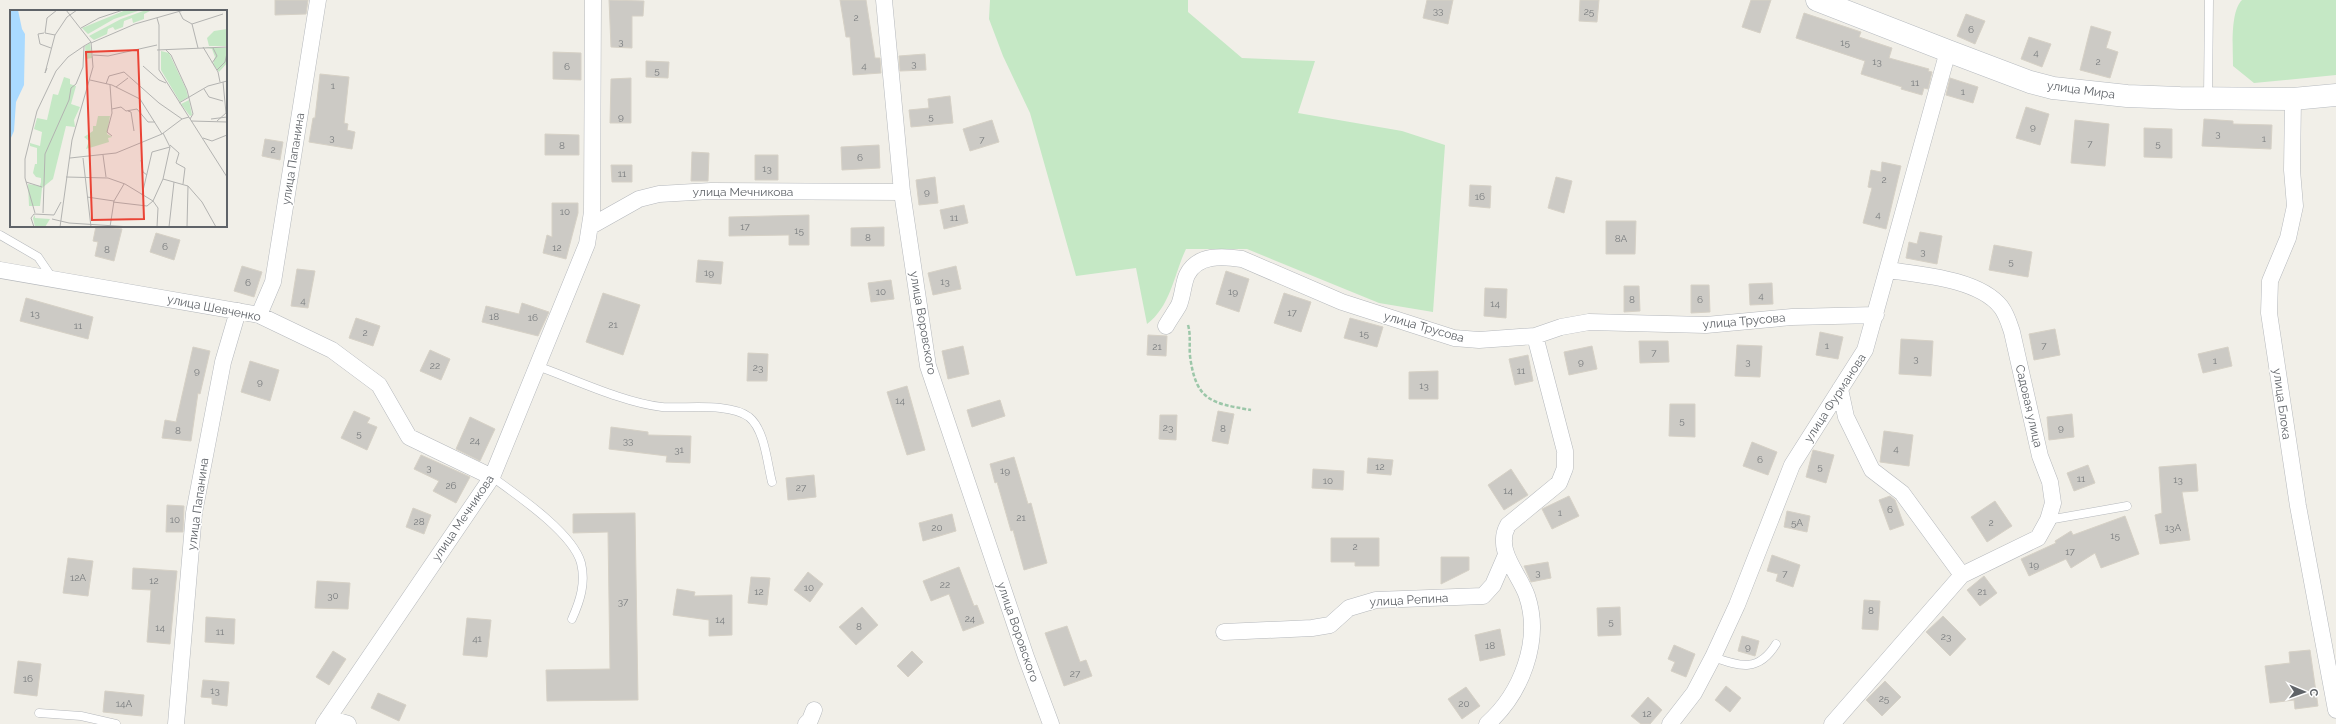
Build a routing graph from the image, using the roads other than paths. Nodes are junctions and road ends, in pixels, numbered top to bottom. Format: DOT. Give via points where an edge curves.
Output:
graph roads {
  1 [pos="318,0"];
  2 [pos="593,0"];
  3 [pos="884,0"];
  4 [pos="1817,0"];
  5 [pos="2209,0"];
  6 [pos="1948,52"];
  7 [pos="2336,95"];
  8 [pos="2208,98"];
  9 [pos="2293,99"];
  10 [pos="902,192"];
  11 [pos="591,226"];
  12 [pos="0,235"];
  13 [pos="0,270"];
  14 [pos="1888,270"];
  15 [pos="54,279"];
  16 [pos="238,311"];
  17 [pos="260,315"];
  18 [pos="1876,315"];
  19 [pos="1166,326"];
  20 [pos="1535,336"];
  21 [pos="537,366"];
  22 [pos="1840,389"];
  23 [pos="492,477"];
  24 [pos="772,482"];
  25 [pos="2127,506"];
  26 [pos="2048,520"];
  27 [pos="1506,555"];
  28 [pos="1962,576"];
  29 [pos="572,619"];
  30 [pos="1224,632"];
  31 [pos="1776,644"];
  32 [pos="1713,658"];
  33 [pos="2336,710"];
  34 [pos="39,713"];
  35 [pos="326,721"];
  36 [pos="116,724"];
  37 [pos="176,724"];
  38 [pos="348,724"];
  39 [pos="1050,724"];
  40 [pos="1487,724"];
  41 [pos="1670,724"];
  42 [pos="1832,724"];
  1 -- 17 [label="street, улица Папанина" via="273,282"];
  2 -- 11 [label="street, улица Мечникова"];
  3 -- 10 [label="street, улица Воровского"];
  4 -- 6 [label="street, улица Мира"];
  5 -- 8 [label="lane"];
  6 -- 8 [label="street, улица Мира" via="2030,82 2060,89 2127,96"];
  6 -- 14 [label="street, улица Фурманова"];
  7 -- 9 [label="street, улица Мира"];
  8 -- 9 [label="street, улица Мира"];
  9 -- 33 [label="street, улица Блока" via="2292,170 2295,206 2288,238 2270,282 2269,313 2298,506"];
  10 -- 11 [label="street, улица Мечникова" via="711,191 659,194 639,199"];
  10 -- 39 [label="street, улица Воровского" via="928,366"];
  11 -- 21 [label="street, улица Мечникова" via="587,244"];
  12 -- 15 [label="lane" via="38,257"];
  13 -- 15 [label="street, улица Шевченко"];
  14 -- 18 [label="street, улица Фурманова"];
  14 -- 26 [label="street, Садовая улица" via="1950,280 1991,297 2004,312 2012,332 2040,456 2050,482 2053,503"];
  15 -- 16 [label="street, улица Шевченко"];
  16 -- 17 [label="street, улица Шевченко"];
  16 -- 37 [label="street, улица Папанина" via="223,362 194,513"];
  17 -- 23 [label="street, улица Шевченко" via="332,350 379,385 409,437"];
  18 -- 20 [label="street, улица Трусова" via="1792,317 1706,325 1589,322 1561,327"];
  18 -- 22 [label="street, улица Фурманова" via="1865,350"];
  19 -- 20 [label="street, улица Трусова" via="1179,304 1187,274 1196,263 1226,256 1242,259 1342,302 1454,338 1478,340"];
  20 -- 27 [label="street, улица Репина" via="1564,451 1565,468 1559,484 1508,525 1504,532"];
  21 -- 23 [label="street, улица Мечникова"];
  21 -- 24 [label="lane" via="651,406 704,406 748,416 755,423 761,437"];
  22 -- 28 [label="street" via="1846,417 1872,470 1902,492"];
  22 -- 32 [label="street, улица Фурманова" via="1792,465 1737,605"];
  23 -- 29 [label="lane" via="534,508 577,552 582,569 583,587"];
  23 -- 35 [label="street, улица Мечникова"];
  25 -- 26 [label="lane"];
  26 -- 28 [label="street, Садовая улица" via="2038,538"];
  27 -- 30 [label="street, улица Репина" via="1493,585 1483,596 1376,600 1349,608 1330,625"];
  27 -- 40 [label="street, улица Репина" via="1527,596 1532,628 1521,680 1508,701"];
  28 -- 42 [label="street, Садовая улица"];
  31 -- 32 [label="lane" via="1761,662 1748,665"];
  32 -- 41 [label="street, улица Фурманова" via="1694,693"];
  34 -- 36 [label="lane" via="81,716"];
  35 -- 38 [label="street"];
}
